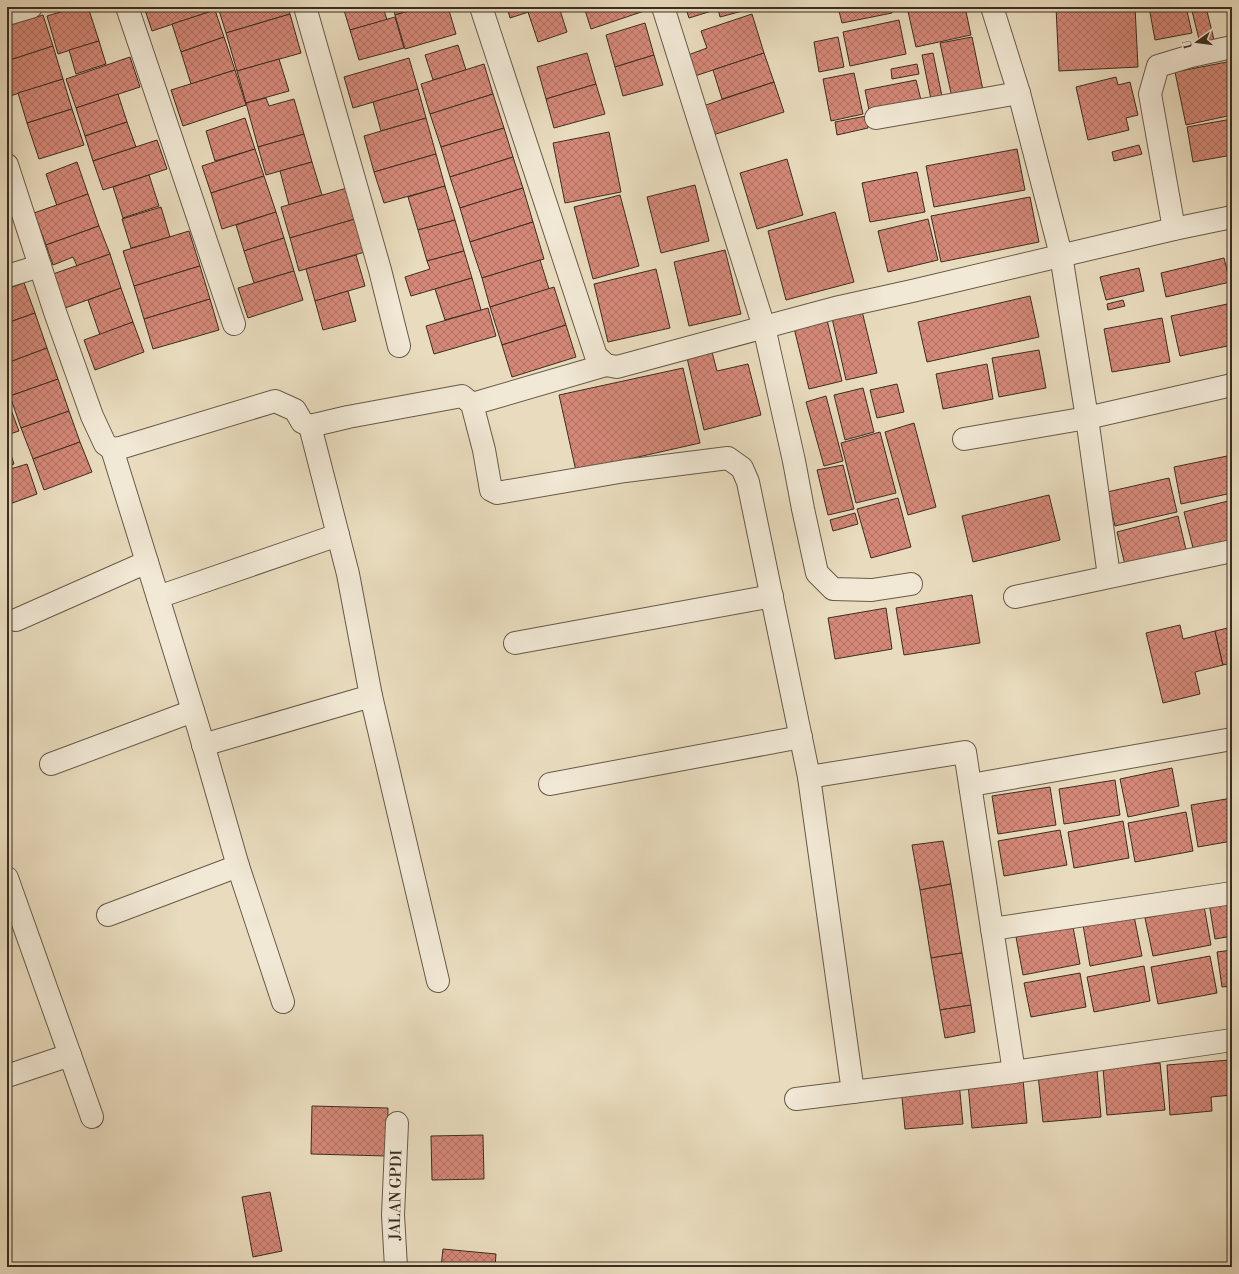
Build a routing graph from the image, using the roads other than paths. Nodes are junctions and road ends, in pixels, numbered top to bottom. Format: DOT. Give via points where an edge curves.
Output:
graph roads {
  1 [pos="30,7"];
  2 [pos="127,7"];
  3 [pos="305,7"];
  4 [pos="481,7"];
  5 [pos="662,7"];
  6 [pos="992,7"];
  7 [pos="7,14"];
  8 [pos="1232,47"];
  9 [pos="1019,93"];
  10 [pos="876,118"];
  11 [pos="7,165"];
  12 [pos="1232,217"];
  13 [pos="1174,229"];
  14 [pos="1060,255"];
  15 [pos="40,266"];
  16 [pos="7,276"];
  17 [pos="234,324"];
  18 [pos="764,327"];
  19 [pos="399,346"];
  20 [pos="606,364"];
  21 [pos="1232,385"];
  22 [pos="472,404"];
  23 [pos="1087,418"];
  24 [pos="310,426"];
  25 [pos="964,438"];
  26 [pos="112,449"];
  27 [pos="338,535"];
  28 [pos="1232,551"];
  29 [pos="147,562"];
  30 [pos="1109,576"];
  31 [pos="911,584"];
  32 [pos="772,596"];
  33 [pos="158,597"];
  34 [pos="1015,597"];
  35 [pos="16,620"];
  36 [pos="515,643"];
  37 [pos="371,696"];
  38 [pos="193,711"];
  39 [pos="801,737"];
  40 [pos="1232,739"];
  41 [pos="203,745"];
  42 [pos="51,764"];
  43 [pos="809,777"];
  44 [pos="550,784"];
  45 [pos="971,784"];
  46 [pos="238,866"];
  47 [pos="7,878"];
  48 [pos="1232,893"];
  49 [pos="13,912"];
  50 [pos="108,915"];
  51 [pos="992,929"];
  52 [pos="438,982"];
  53 [pos="283,1002"];
  54 [pos="1232,1040"];
  55 [pos="70,1055"];
  56 [pos="1014,1072"];
  57 [pos="7,1076"];
  58 [pos="853,1092"];
  59 [pos="796,1099"];
  60 [pos="92,1117"];
  61 [pos="397,1123"];
  62 [pos="396,1267"];
  1 -- 7 [label="street"];
  2 -- 17 [label="street"];
  3 -- 19 [label="street"];
  4 -- 20 [label="street" via="596,356"];
  5 -- 18 [label="street"];
  6 -- 9 [label="street"];
  8 -- 13 [label="street" via="1158,66 1150,94"];
  9 -- 10 [label="street"];
  9 -- 14 [label="street"];
  11 -- 15 [label="street"];
  12 -- 13 [label="street"];
  13 -- 14 [label="street"];
  14 -- 18 [label="street"];
  14 -- 23 [label="street"];
  15 -- 16 [label="street"];
  15 -- 26 [label="street" via="92,416 105,444"];
  18 -- 20 [label="street" via="617,366"];
  18 -- 31 [label="street" via="817,573 833,589 872,590"];
  20 -- 22 [label="street"];
  21 -- 23 [label="street"];
  22 -- 24 [label="street" via="462,396"];
  22 -- 32 [label="street" via="492,490 497,493 625,470 728,458 742,468 748,482"];
  23 -- 25 [label="street"];
  23 -- 30 [label="street"];
  24 -- 26 [label="street" via="302,422 295,410 276,401"];
  24 -- 27 [label="street"];
  26 -- 29 [label="street"];
  27 -- 33 [label="street"];
  27 -- 37 [label="street"];
  28 -- 30 [label="street"];
  29 -- 33 [label="street"];
  29 -- 35 [label="street"];
  30 -- 34 [label="street"];
  32 -- 36 [label="street"];
  32 -- 39 [label="street"];
  33 -- 38 [label="street"];
  37 -- 41 [label="street"];
  37 -- 52 [label="street"];
  38 -- 41 [label="street"];
  38 -- 42 [label="street"];
  39 -- 43 [label="street"];
  39 -- 44 [label="street"];
  40 -- 45 [label="street"];
  41 -- 46 [label="street"];
  43 -- 45 [label="street" via="965,752"];
  43 -- 58 [label="street"];
  45 -- 51 [label="street"];
  46 -- 50 [label="street"];
  46 -- 53 [label="street"];
  47 -- 49 [label="street"];
  48 -- 51 [label="street"];
  49 -- 55 [label="street"];
  51 -- 56 [label="street"];
  54 -- 56 [label="street"];
  55 -- 57 [label="street"];
  55 -- 60 [label="street"];
  56 -- 58 [label="street"];
  58 -- 59 [label="street"];
  61 -- 62 [label="street, JALAN GPDI" via="394,1215"];
}
